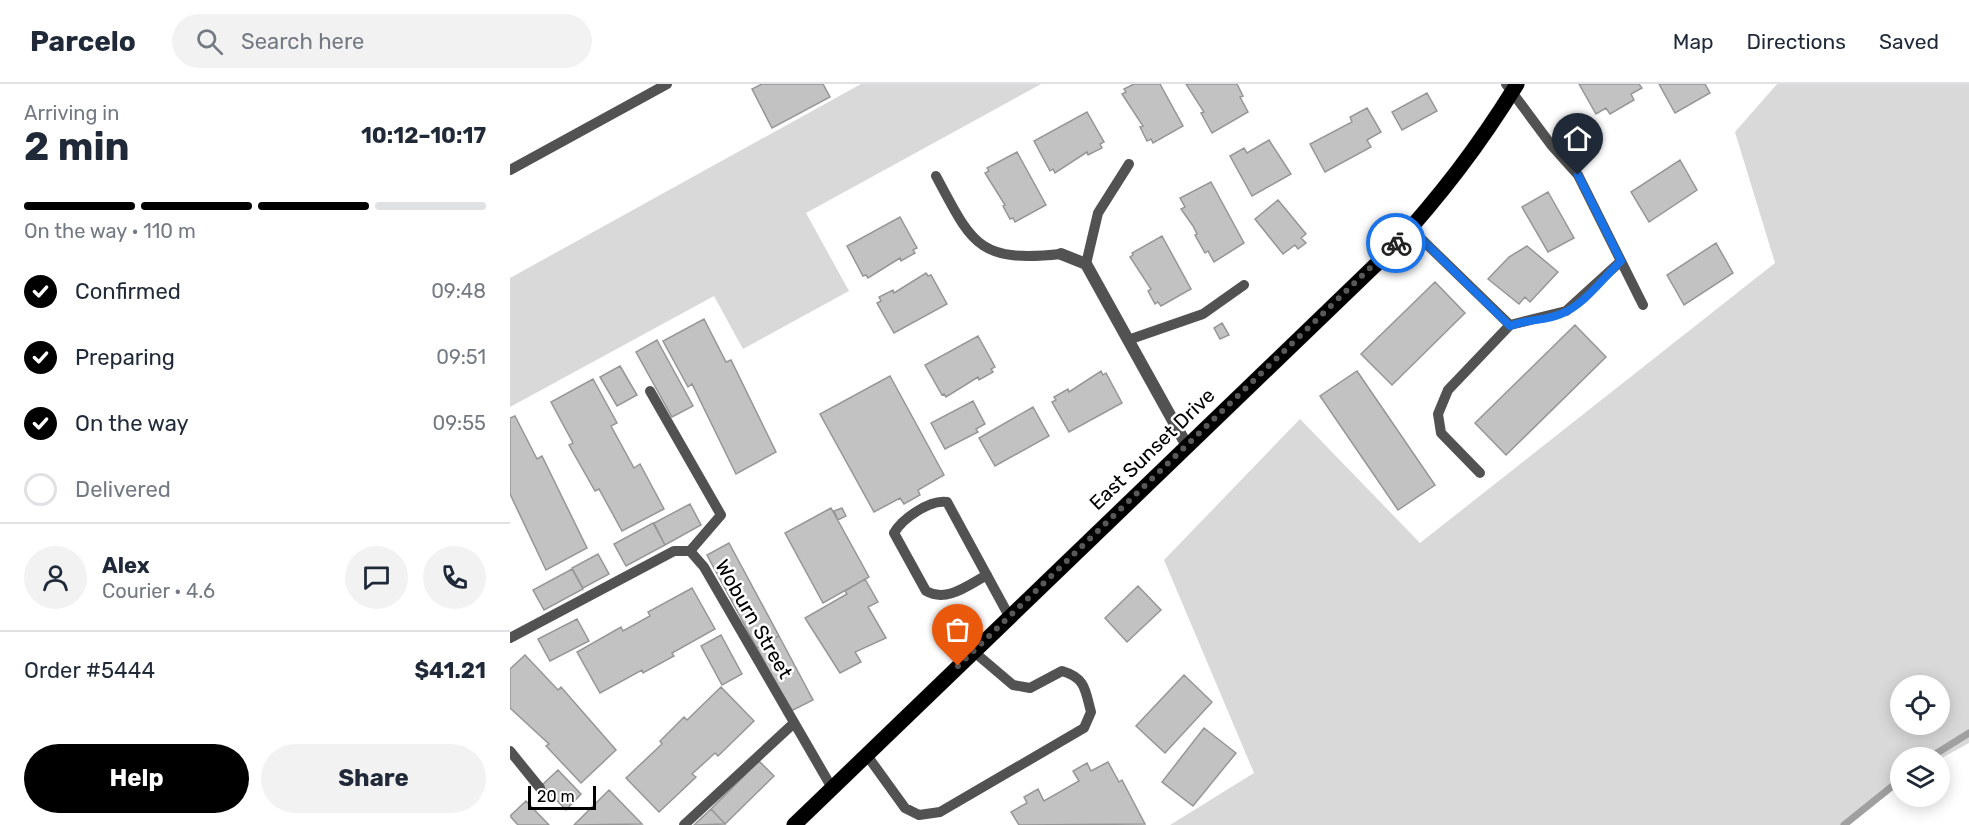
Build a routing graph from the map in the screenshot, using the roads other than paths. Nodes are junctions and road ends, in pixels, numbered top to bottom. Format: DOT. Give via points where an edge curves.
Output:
graph roads {
  1 [pos="667,84"];
  2 [pos="1511,87"];
  3 [pos="1129,164"];
  4 [pos="510,170"];
  5 [pos="936,176"];
  6 [pos="1410,228"];
  7 [pos="1061,254"];
  8 [pos="1621,261"];
  9 [pos="1086,264"];
  10 [pos="1244,285"];
  11 [pos="1643,305"];
  12 [pos="1510,326"];
  13 [pos="1128,340"];
  14 [pos="650,391"];
  15 [pos="1186,444"];
  16 [pos="1480,473"];
  17 [pos="690,550"];
  18 [pos="987,575"];
  19 [pos="1009,616"];
  20 [pos="510,638"];
  21 [pos="973,651"];
  22 [pos="794,723"];
  23 [pos="510,751"];
  24 [pos="866,754"];
  25 [pos="540,788"];
  26 [pos="832,788"];
  27 [pos="684,825"];
  28 [pos="794,825"];
  1 -- 4 [label="lane"];
  2 -- 6 [label="main road, East Sunset Drive" via="1476,149"];
  2 -- 8 [label="lane" via="1578,175"];
  3 -- 9 [label="lane" via="1098,213"];
  5 -- 7 [label="lane" via="966,233 985,249 1028,258"];
  6 -- 12 [label="lane"];
  6 -- 15 [label="main road, East Sunset Drive"];
  7 -- 9 [label="street"];
  8 -- 11 [label="lane"];
  8 -- 12 [label="lane" via="1566,311"];
  9 -- 13 [label="street"];
  10 -- 13 [label="lane" via="1203,314"];
  12 -- 16 [label="lane" via="1448,390 1438,414 1441,433"];
  13 -- 15 [label="street"];
  14 -- 17 [label="lane" via="721,515"];
  15 -- 19 [label="main road, East Sunset Drive"];
  17 -- 20 [label="lane, Woburn Street" via="666,555"];
  17 -- 22 [label="lane, Woburn Street" via="704,567"];
  18 -- 18 [label="lane" via="947,502 939,501 900,522 894,533 926,591 935,596 946,596"];
  18 -- 19 [label="lane"];
  19 -- 21 [label="main road, East Sunset Drive"];
  21 -- 24 [label="main road, East Sunset Drive"];
  21 -- 24 [label="lane" via="1013,685 1030,688 1062,671 1075,675 1083,683 1091,712 1084,728 940,812 919,815 905,808"];
  22 -- 26 [label="lane, Woburn Street"];
  22 -- 27 [label="lane"];
  23 -- 25 [label="lane"];
  24 -- 26 [label="main road, East Sunset Drive"];
  26 -- 28 [label="main road, East Sunset Drive"];
}
